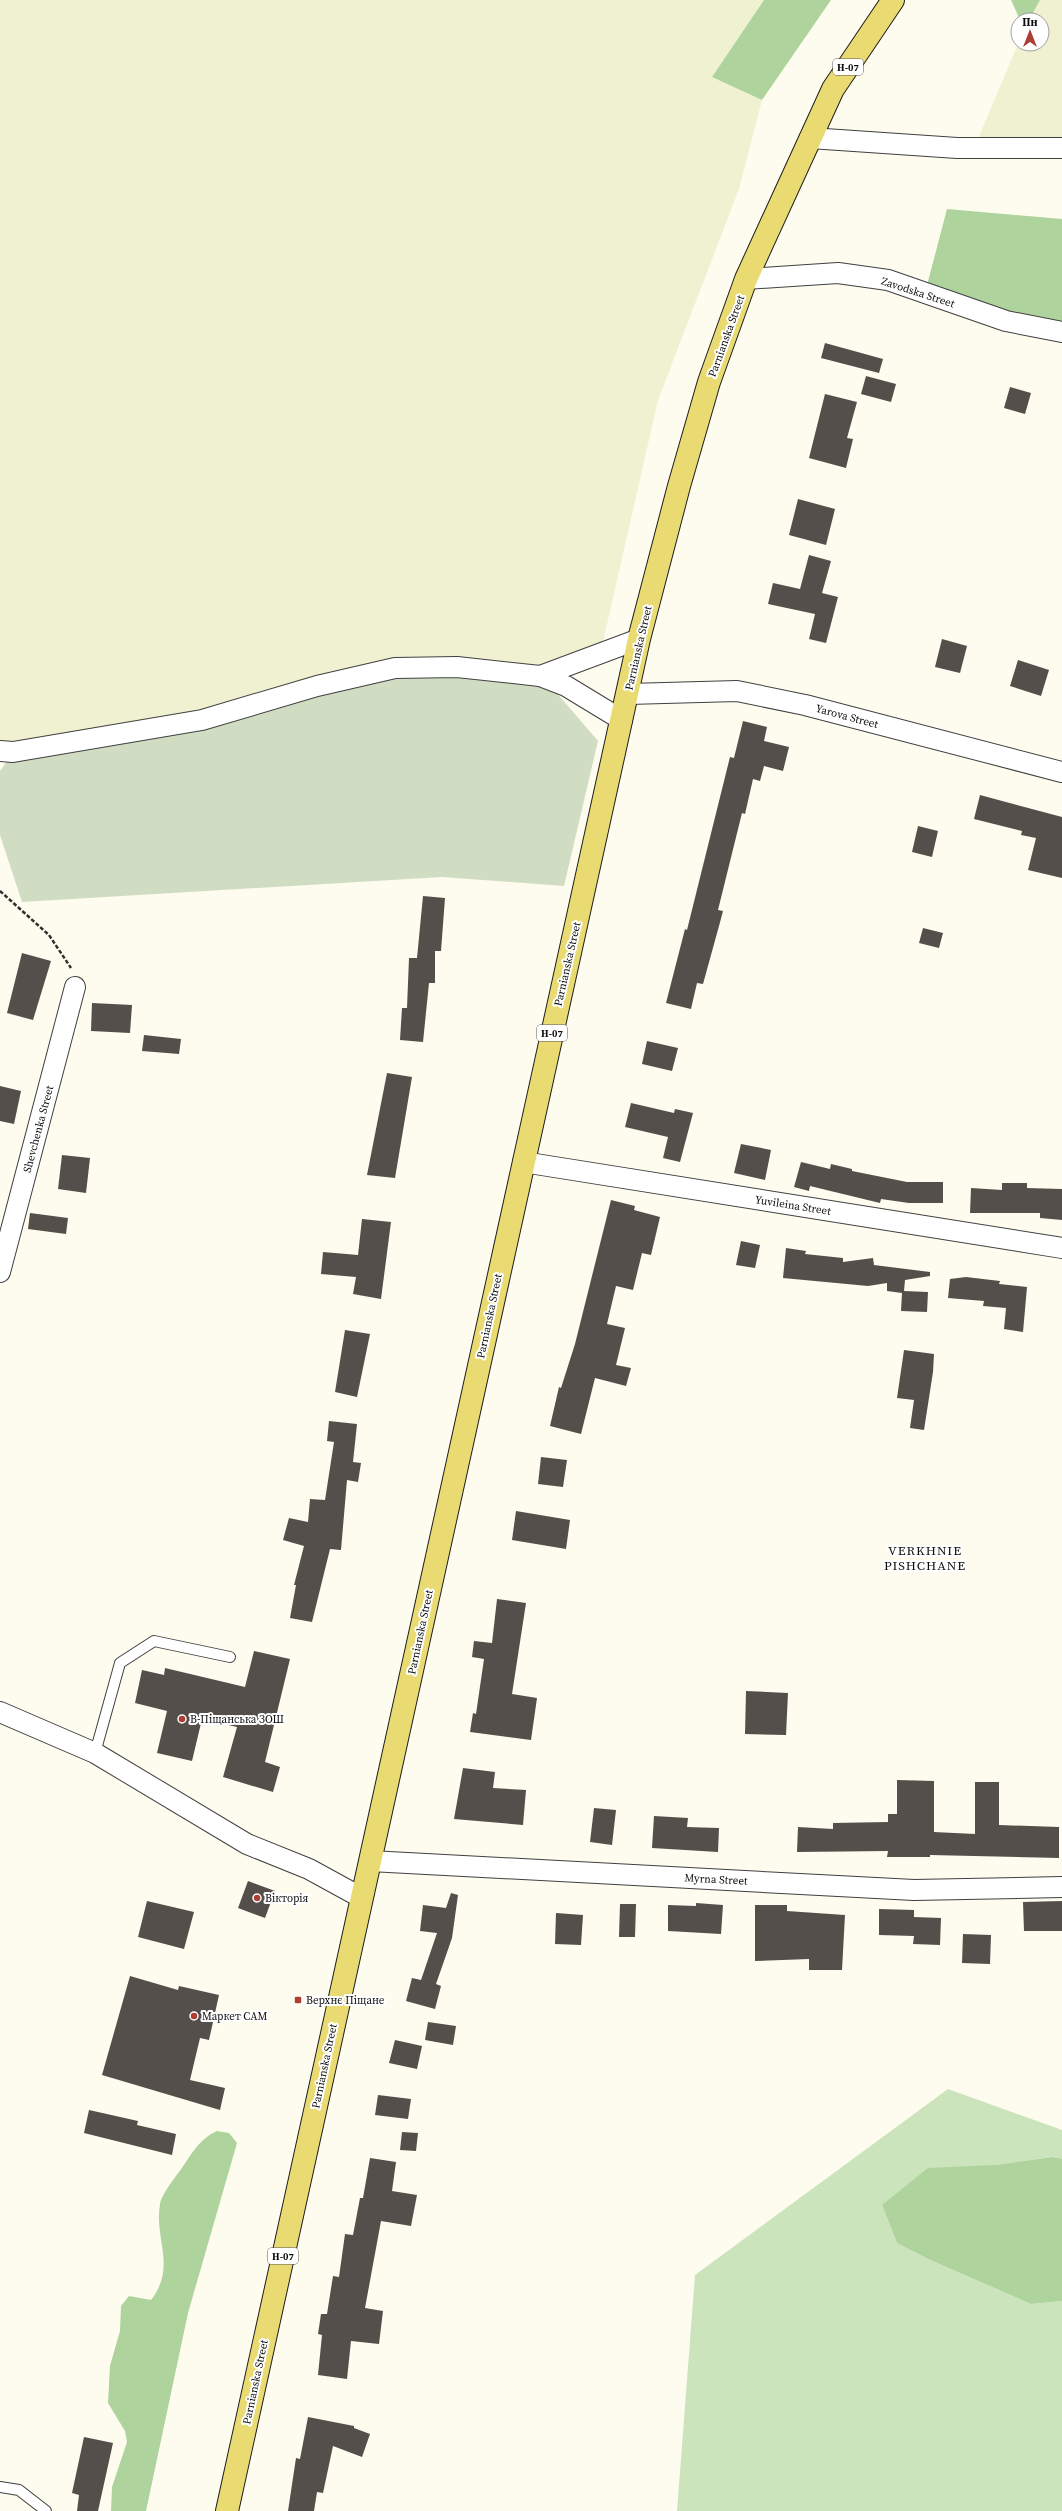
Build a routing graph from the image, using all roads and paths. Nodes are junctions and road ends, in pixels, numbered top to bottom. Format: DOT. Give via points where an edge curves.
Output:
graph roads {
  1 [pos="893,0"];
  2 [pos="810,138"];
  3 [pos="1062,148"];
  4 [pos="746,279"];
  5 [pos="1062,332"];
  6 [pos="639,639"];
  7 [pos="540,676"];
  8 [pos="628,694"];
  9 [pos="622,720"];
  10 [pos="0,751"];
  11 [pos="1062,772"];
  12 [pos="0,890"];
  13 [pos="75,987"];
  14 [pos="523,1162"];
  15 [pos="1062,1248"];
  16 [pos="0,1272"];
  17 [pos="230,1658"];
  18 [pos="0,1712"];
  19 [pos="95,1753"];
  20 [pos="370,1861"];
  21 [pos="1062,1887"];
  22 [pos="362,1898"];
  23 [pos="0,2487"];
  24 [pos="46,2511"];
  25 [pos="228,2511"];
  1 -- 2 [label="main road, Н-07" via="833,89"];
  2 -- 3 [label="street" via="957,148"];
  2 -- 4 [label="main road, Parnianska Street / Н-07"];
  4 -- 5 [label="street, Zavodska Street" via="838,273 888,280 1006,321"];
  4 -- 6 [label="main road, Parnianska Street / Н-07" via="705,397"];
  6 -- 7 [label="street"];
  6 -- 8 [label="main road, Parnianska Street / Н-07"];
  7 -- 9 [label="street" via="566,686"];
  7 -- 10 [label="street" via="457,667 395,668 317,686 202,720 13,752"];
  8 -- 9 [label="main road, Parnianska Street / Н-07"];
  8 -- 11 [label="street, Yarova Street" via="737,691 804,704"];
  9 -- 14 [label="main road, Parnianska Street / Н-07"];
  12 -- 13 [label="path" via="49,935 72,970"];
  13 -- 16 [label="street, Shevchenka Street"];
  14 -- 15 [label="street, Yuvileina Street"];
  14 -- 20 [label="main road, Parnianska Street / Н-07"];
  17 -- 19 [label="lane" via="154,1641 120,1663"];
  18 -- 19 [label="street"];
  19 -- 22 [label="street" via="247,1844 309,1869"];
  20 -- 21 [label="street, Myrna Street" via="914,1890"];
  20 -- 22 [label="main road, Parnianska Street / Н-07"];
  22 -- 25 [label="main road, Parnianska Street / Н-07"];
  23 -- 24 [label="lane" via="19,2490"];
}
